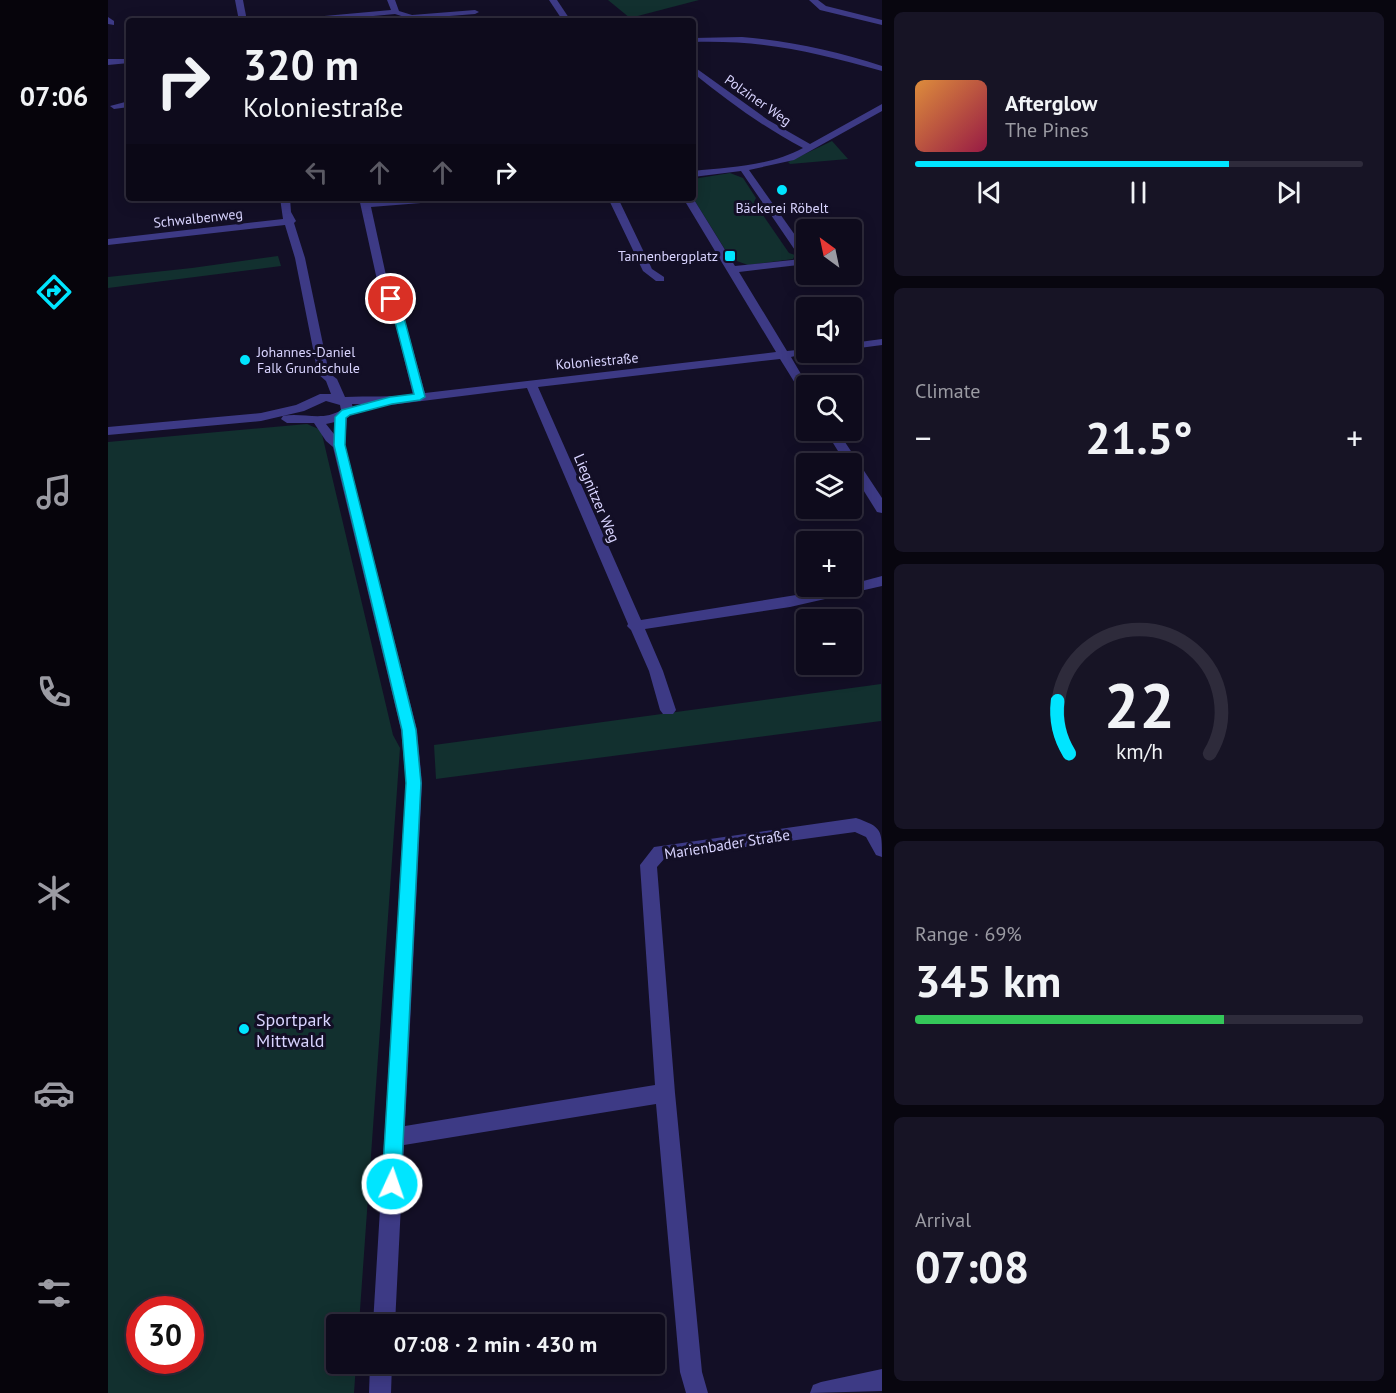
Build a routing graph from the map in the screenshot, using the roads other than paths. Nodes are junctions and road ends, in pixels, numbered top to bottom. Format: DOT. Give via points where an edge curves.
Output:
graph roads {
  1 [pos="239,0"];
  2 [pos="391,0"];
  3 [pos="553,0"];
  4 [pos="813,0"];
  5 [pos="396,12"];
  6 [pos="475,12"];
  7 [pos="242,18"];
  8 [pos="326,18"];
  9 [pos="565,18"];
  10 [pos="882,23"];
  11 [pos="696,40"];
  12 [pos="126,61"];
  13 [pos="108,62"];
  14 [pos="882,69"];
  15 [pos="696,71"];
  16 [pos="126,104"];
  17 [pos="114,106"];
  18 [pos="882,107"];
  19 [pos="811,148"];
  20 [pos="744,169"];
  21 [pos="696,174"];
  22 [pos="285,201"];
  23 [pos="365,201"];
  24 [pos="416,201"];
  25 [pos="614,201"];
  26 [pos="690,201"];
  27 [pos="291,221"];
  28 [pos="108,242"];
  29 [pos="731,270"];
  30 [pos="660,279"];
  31 [pos="882,342"];
  32 [pos="862,345"];
  33 [pos="796,353"];
  34 [pos="782,355"];
  35 [pos="324,374"];
  36 [pos="796,376"];
  37 [pos="530,383"];
  38 [pos="420,397"];
  39 [pos="311,402"];
  40 [pos="342,407"];
  41 [pos="261,417"];
  42 [pos="315,419"];
  43 [pos="108,431"];
  44 [pos="838,441"];
  45 [pos="339,445"];
  46 [pos="882,508"];
  47 [pos="882,581"];
  48 [pos="634,626"];
  49 [pos="668,710"];
  50 [pos="882,850"];
  51 [pos="665,1093"];
  52 [pos="394,1137"];
  53 [pos="385,1314"];
  54 [pos="381,1374"];
  55 [pos="882,1380"];
  56 [pos="380,1393"];
  57 [pos="697,1393"];
  58 [pos="821,1393"];
  1 -- 7 [label="street"];
  2 -- 5 [label="street"];
  3 -- 9 [label="street"];
  4 -- 10 [label="street" via="823,8"];
  5 -- 6 [label="street" via="411,17"];
  5 -- 8 [label="street"];
  11 -- 14 [label="street" via="725,38 795,45"];
  12 -- 13 [label="street"];
  15 -- 19 [label="street, Polziner Weg" via="782,135"];
  16 -- 17 [label="street"];
  18 -- 19 [label="street"];
  19 -- 20 [label="street" via="791,158"];
  20 -- 21 [label="street"];
  20 -- 29 [label="street" via="807,259"];
  22 -- 27 [label="street"];
  23 -- 24 [label="street" via="377,205"];
  23 -- 38 [label="street" via="384,289 397,310"];
  25 -- 30 [label="street" via="648,271"];
  26 -- 29 [label="street"];
  27 -- 28 [label="street, Schwalbenweg"];
  27 -- 35 [label="street"];
  29 -- 34 [label="street"];
  31 -- 32 [label="street"];
  33 -- 34 [label="street, Koloniestraße"];
  34 -- 36 [label="street"];
  34 -- 37 [label="street, Koloniestraße"];
  35 -- 39 [label="street" via="318,381 318,395"];
  35 -- 40 [label="street" via="331,379"];
  37 -- 38 [label="street, Koloniestraße"];
  37 -- 48 [label="street, Liegnitzer Weg"];
  38 -- 40 [label="street, Koloniestraße" via="376,406"];
  39 -- 40 [label="street" via="330,397"];
  39 -- 41 [label="street"];
  39 -- 42 [label="street" via="308,413"];
  40 -- 42 [label="street" via="328,421"];
  40 -- 45 [label="street"];
  41 -- 42 [label="street"];
  41 -- 43 [label="street"];
  42 -- 45 [label="street"];
  44 -- 46 [label="street"];
  45 -- 52 [label="street" via="412,746 414,783"];
  47 -- 48 [label="street" via="792,601"];
  48 -- 49 [label="street, Liegnitzer Weg" via="656,671"];
  50 -- 51 [label="street, Marienbader Straße" via="872,832 856,825 660,852 648,865"];
  51 -- 52 [label="street"];
  51 -- 57 [label="street, Marienbader Straße" via="691,1372"];
  52 -- 53 [label="street"];
  54 -- 56 [label="street"];
  55 -- 58 [label="street"];
}
